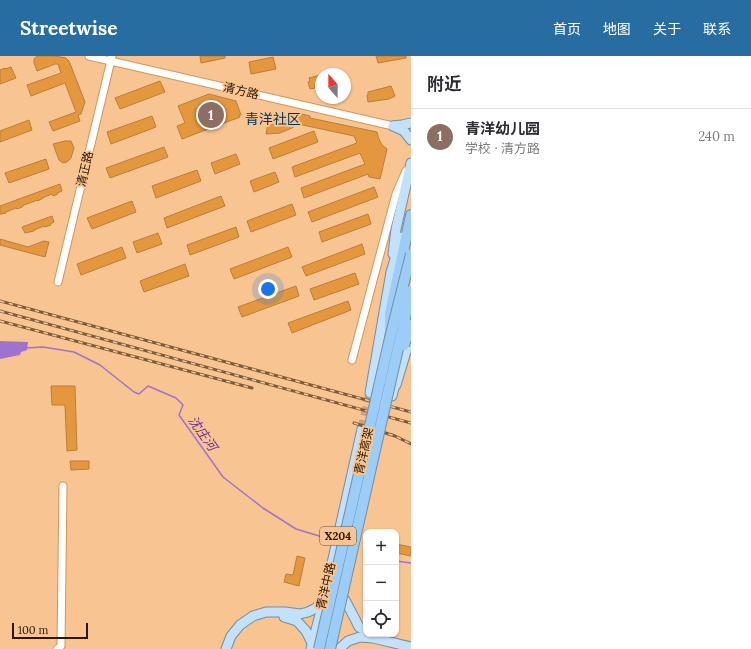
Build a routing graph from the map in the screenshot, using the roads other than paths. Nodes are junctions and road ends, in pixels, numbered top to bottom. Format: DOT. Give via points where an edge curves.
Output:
graph roads {
  1 [pos="89,56"];
  2 [pos="111,59"];
  3 [pos="411,123"];
  4 [pos="393,126"];
  5 [pos="411,140"];
  6 [pos="411,163"];
  7 [pos="411,209"];
  8 [pos="411,215"];
  9 [pos="411,254"];
  10 [pos="392,272"];
  11 [pos="58,282"];
  12 [pos="411,291"];
  13 [pos="411,307"];
  14 [pos="411,325"];
  15 [pos="411,335"];
  16 [pos="390,338"];
  17 [pos="352,360"];
  18 [pos="370,393"];
  19 [pos="390,395"];
  20 [pos="362,429"];
  21 [pos="382,439"];
  22 [pos="63,486"];
  23 [pos="324,599"];
  24 [pos="345,600"];
  25 [pos="363,629"];
  26 [pos="388,637"];
  27 [pos="411,642"];
  28 [pos="314,647"];
  29 [pos="411,647"];
  30 [pos="57,649"];
  31 [pos="226,649"];
  32 [pos="232,649"];
  33 [pos="330,649"];
  34 [pos="334,649"];
  35 [pos="338,649"];
  1 -- 2 [label="street, 清方路"];
  2 -- 4 [label="street, 清方路"];
  2 -- 11 [label="street, 清正路"];
  3 -- 4 [label="main road"];
  4 -- 5 [label="main road" via="404,131"];
  6 -- 10 [label="main road" via="396,229"];
  6 -- 17 [label="street" via="396,194"];
  7 -- 10 [label="main road"];
  8 -- 16 [label="highway, bridge" via="390,312"];
  9 -- 16 [label="highway, 青洋高架, bridge"];
  10 -- 18 [label="main road"];
  12 -- 19 [label="highway, 青洋高架, bridge"];
  13 -- 19 [label="main road"];
  14 -- 19 [label="highway, bridge"];
  15 -- 19 [label="main road"];
  16 -- 28 [label="highway, 青洋高架, bridge"];
  19 -- 33 [label="highway, 青洋高架, bridge"];
  20 -- 23 [label="main road, 青洋中路 / X204"];
  21 -- 24 [label="main road, 青洋中路 / X204"];
  22 -- 30 [label="street" via="61,646"];
  23 -- 28 [label="main road, 青洋中路 / X204"];
  23 -- 31 [label="main road" via="316,608 300,614 266,612 253,616 240,625 231,636"];
  24 -- 25 [label="main road" via="359,627"];
  24 -- 34 [label="main road, 青洋中路 / X204"];
  26 -- 27 [label="main road"];
  28 -- 32 [label="main road" via="306,631 296,620 272,616 257,620 244,629 234,641"];
  29 -- 35 [label="main road" via="360,637 348,641"];
}
